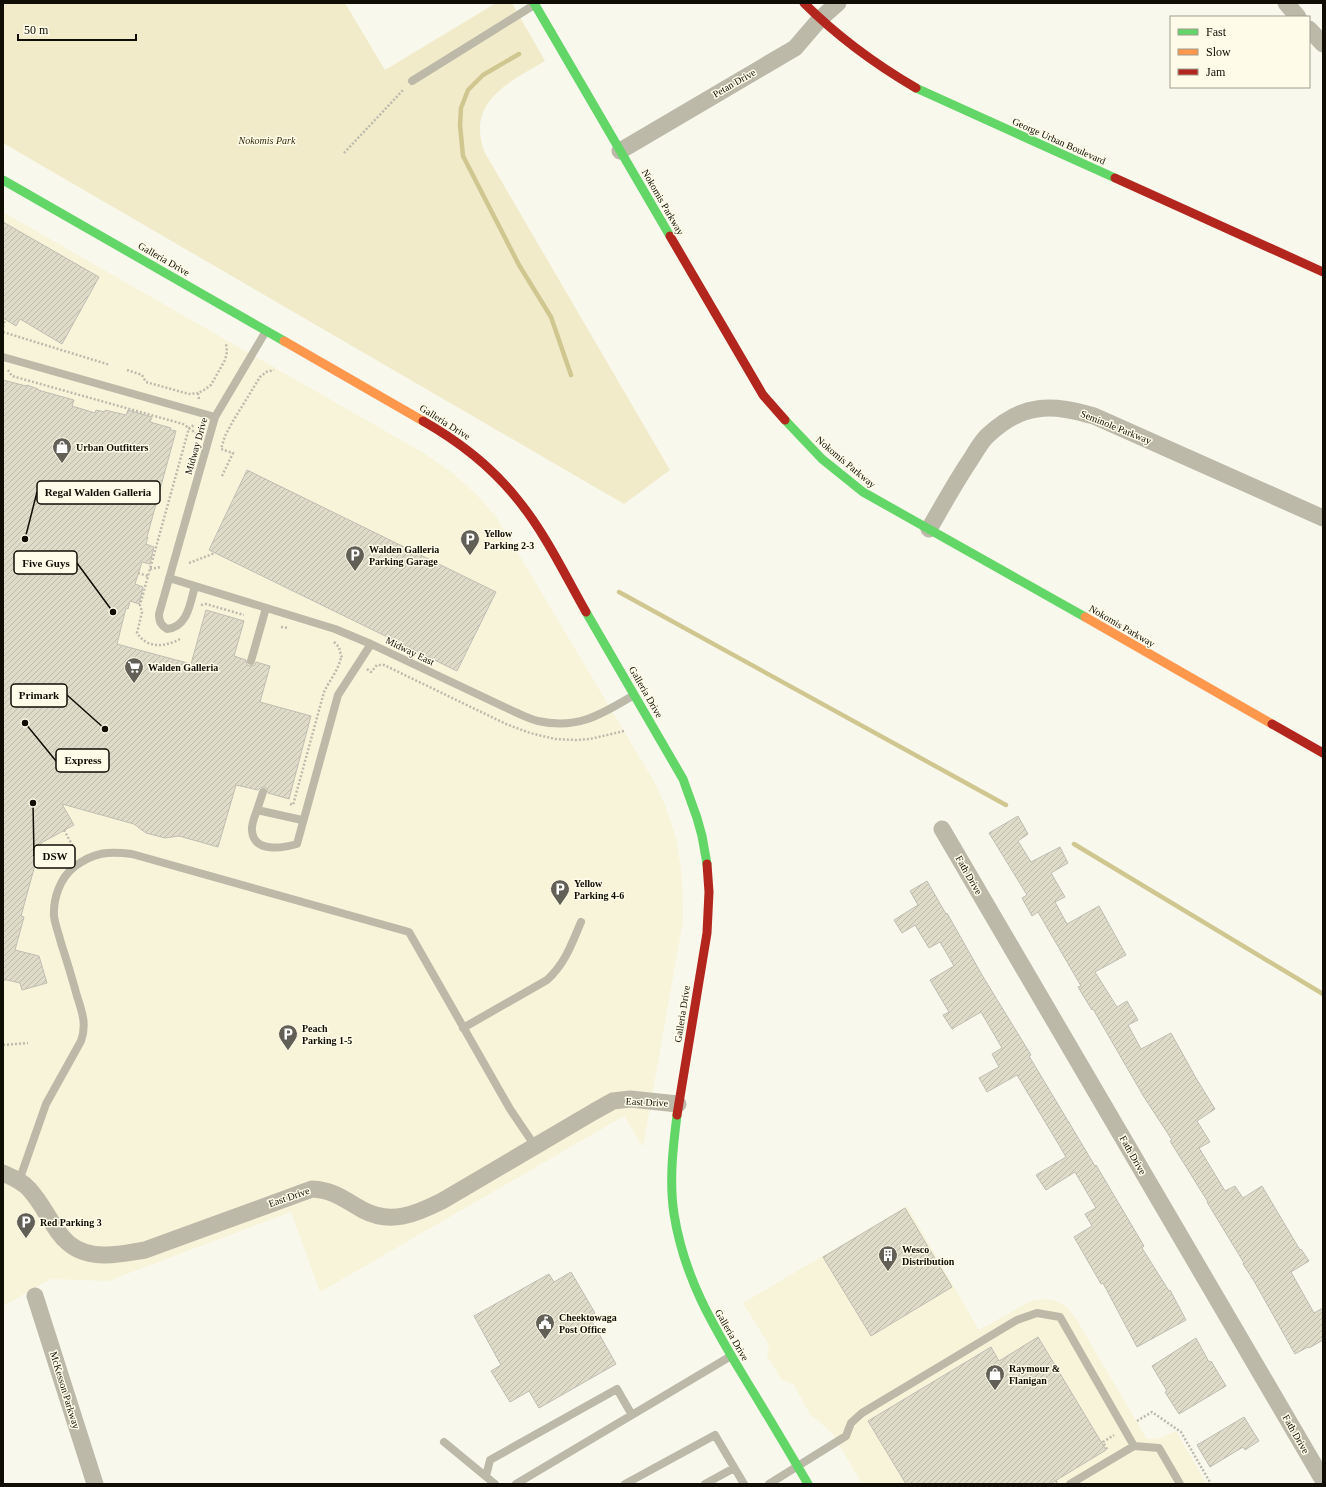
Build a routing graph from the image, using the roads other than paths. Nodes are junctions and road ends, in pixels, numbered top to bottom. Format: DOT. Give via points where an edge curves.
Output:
graph roads {
  1 [pos="804,3"];
  2 [pos="838,3"];
  3 [pos="1286,3"];
  4 [pos="534,4"];
  5 [pos="1297,16"];
  6 [pos="820,19"];
  7 [pos="1310,29"];
  8 [pos="1323,44"];
  9 [pos="412,81"];
  10 [pos="620,151"];
  11 [pos="3,180"];
  12 [pos="1323,272"];
  13 [pos="266,330"];
  14 [pos="3,357"];
  15 [pos="215,417"];
  16 [pos="1323,518"];
  17 [pos="929,529"];
  18 [pos="169,578"];
  19 [pos="194,586"];
  20 [pos="266,608"];
  21 [pos="371,644"];
  22 [pos="251,661"];
  23 [pos="635,694"];
  24 [pos="1323,754"];
  25 [pos="263,792"];
  26 [pos="257,810"];
  27 [pos="302,820"];
  28 [pos="942,829"];
  29 [pos="581,922"];
  30 [pos="464,1028"];
  31 [pos="678,1104"];
  32 [pos="535,1146"];
  33 [pos="3,1173"];
  34 [pos="19,1181"];
  35 [pos="36,1296"];
  36 [pos="732,1355"];
  37 [pos="632,1415"];
  38 [pos="444,1442"];
  39 [pos="1134,1446"];
  40 [pos="798,1466"];
  41 [pos="734,1468"];
  42 [pos="486,1476"];
  43 [pos="1323,1480"];
  44 [pos="95,1484"];
  45 [pos="495,1484"];
  46 [pos="516,1484"];
  47 [pos="625,1484"];
  48 [pos="705,1484"];
  49 [pos="744,1484"];
  50 [pos="769,1484"];
  51 [pos="808,1484"];
  52 [pos="1070,1484"];
  53 [pos="1180,1484"];
  1 -- 6 [label="street, George Urban Boulevard"];
  2 -- 6 [label="street, Petan Drive"];
  3 -- 5 [label="street"];
  4 -- 9 [label="lane"];
  4 -- 10 [label="street, Nokomis Parkway"];
  6 -- 10 [label="street, Petan Drive" via="795,48"];
  6 -- 12 [label="street, George Urban Boulevard" via="855,50 886,72 919,90"];
  7 -- 8 [label="street"];
  10 -- 17 [label="street, Nokomis Parkway" via="768,400 798,435 862,491"];
  11 -- 13 [label="street, Galleria Drive"];
  13 -- 15 [label="lane, Midway Drive"];
  13 -- 23 [label="street, Galleria Drive" via="448,435 489,468 527,512"];
  14 -- 15 [label="lane"];
  15 -- 18 [label="lane, Midway Drive"];
  16 -- 17 [label="street, Seminole Parkway" via="1094,416 1053,408 1036,409 1020,414 1001,424 986,437 956,481"];
  17 -- 24 [label="street, Nokomis Parkway"];
  18 -- 19 [label="lane, Midway East"];
  18 -- 19 [label="lane, Midway Drive" via="159,614 159,621 167,629 181,625"];
  19 -- 20 [label="lane, Midway East"];
  20 -- 21 [label="lane, Midway East" via="335,629"];
  20 -- 22 [label="lane"];
  21 -- 23 [label="lane, Midway East" via="538,721 562,724 580,722 595,717"];
  21 -- 27 [label="lane" via="338,695"];
  23 -- 31 [label="street, Galleria Drive" via="684,779 704,841 708,868 707,933"];
  25 -- 26 [label="lane"];
  26 -- 27 [label="lane"];
  26 -- 27 [label="lane" via="252,831 256,841 266,847 283,848 297,844"];
  28 -- 43 [label="street, Fath Drive"];
  29 -- 30 [label="lane" via="568,952 554,974"];
  30 -- 32 [label="lane" via="510,1109"];
  30 -- 34 [label="lane" via="409,932 132,854 113,852 91,856 66,876 60,886 54,916 82,1011 84,1031 46,1104"];
  31 -- 32 [label="street, East Drive" via="630,1099 613,1101"];
  31 -- 36 [label="street, Galleria Drive" via="672,1198 679,1243 696,1292"];
  32 -- 34 [label="street, East Drive" via="442,1201 420,1212 402,1217 386,1217 371,1213 340,1196 312,1189 146,1250 105,1256 74,1247 62,1237 29,1189"];
  33 -- 34 [label="street, East Drive"];
  35 -- 44 [label="street, McKesson Parkway"];
  36 -- 37 [label="lane"];
  36 -- 40 [label="street, Galleria Drive"];
  37 -- 42 [label="lane" via="617,1389 490,1460"];
  37 -- 46 [label="lane"];
  38 -- 42 [label="lane"];
  39 -- 40 [label="lane" via="1060,1317 1037,1313 1017,1320 862,1413 851,1423 846,1436"];
  39 -- 52 [label="lane"];
  39 -- 53 [label="lane" via="1159,1448"];
  40 -- 50 [label="lane"];
  40 -- 51 [label="street, Galleria Drive"];
  41 -- 47 [label="lane" via="715,1436"];
  41 -- 48 [label="lane"];
  41 -- 49 [label="lane"];
  42 -- 45 [label="lane"];
}
